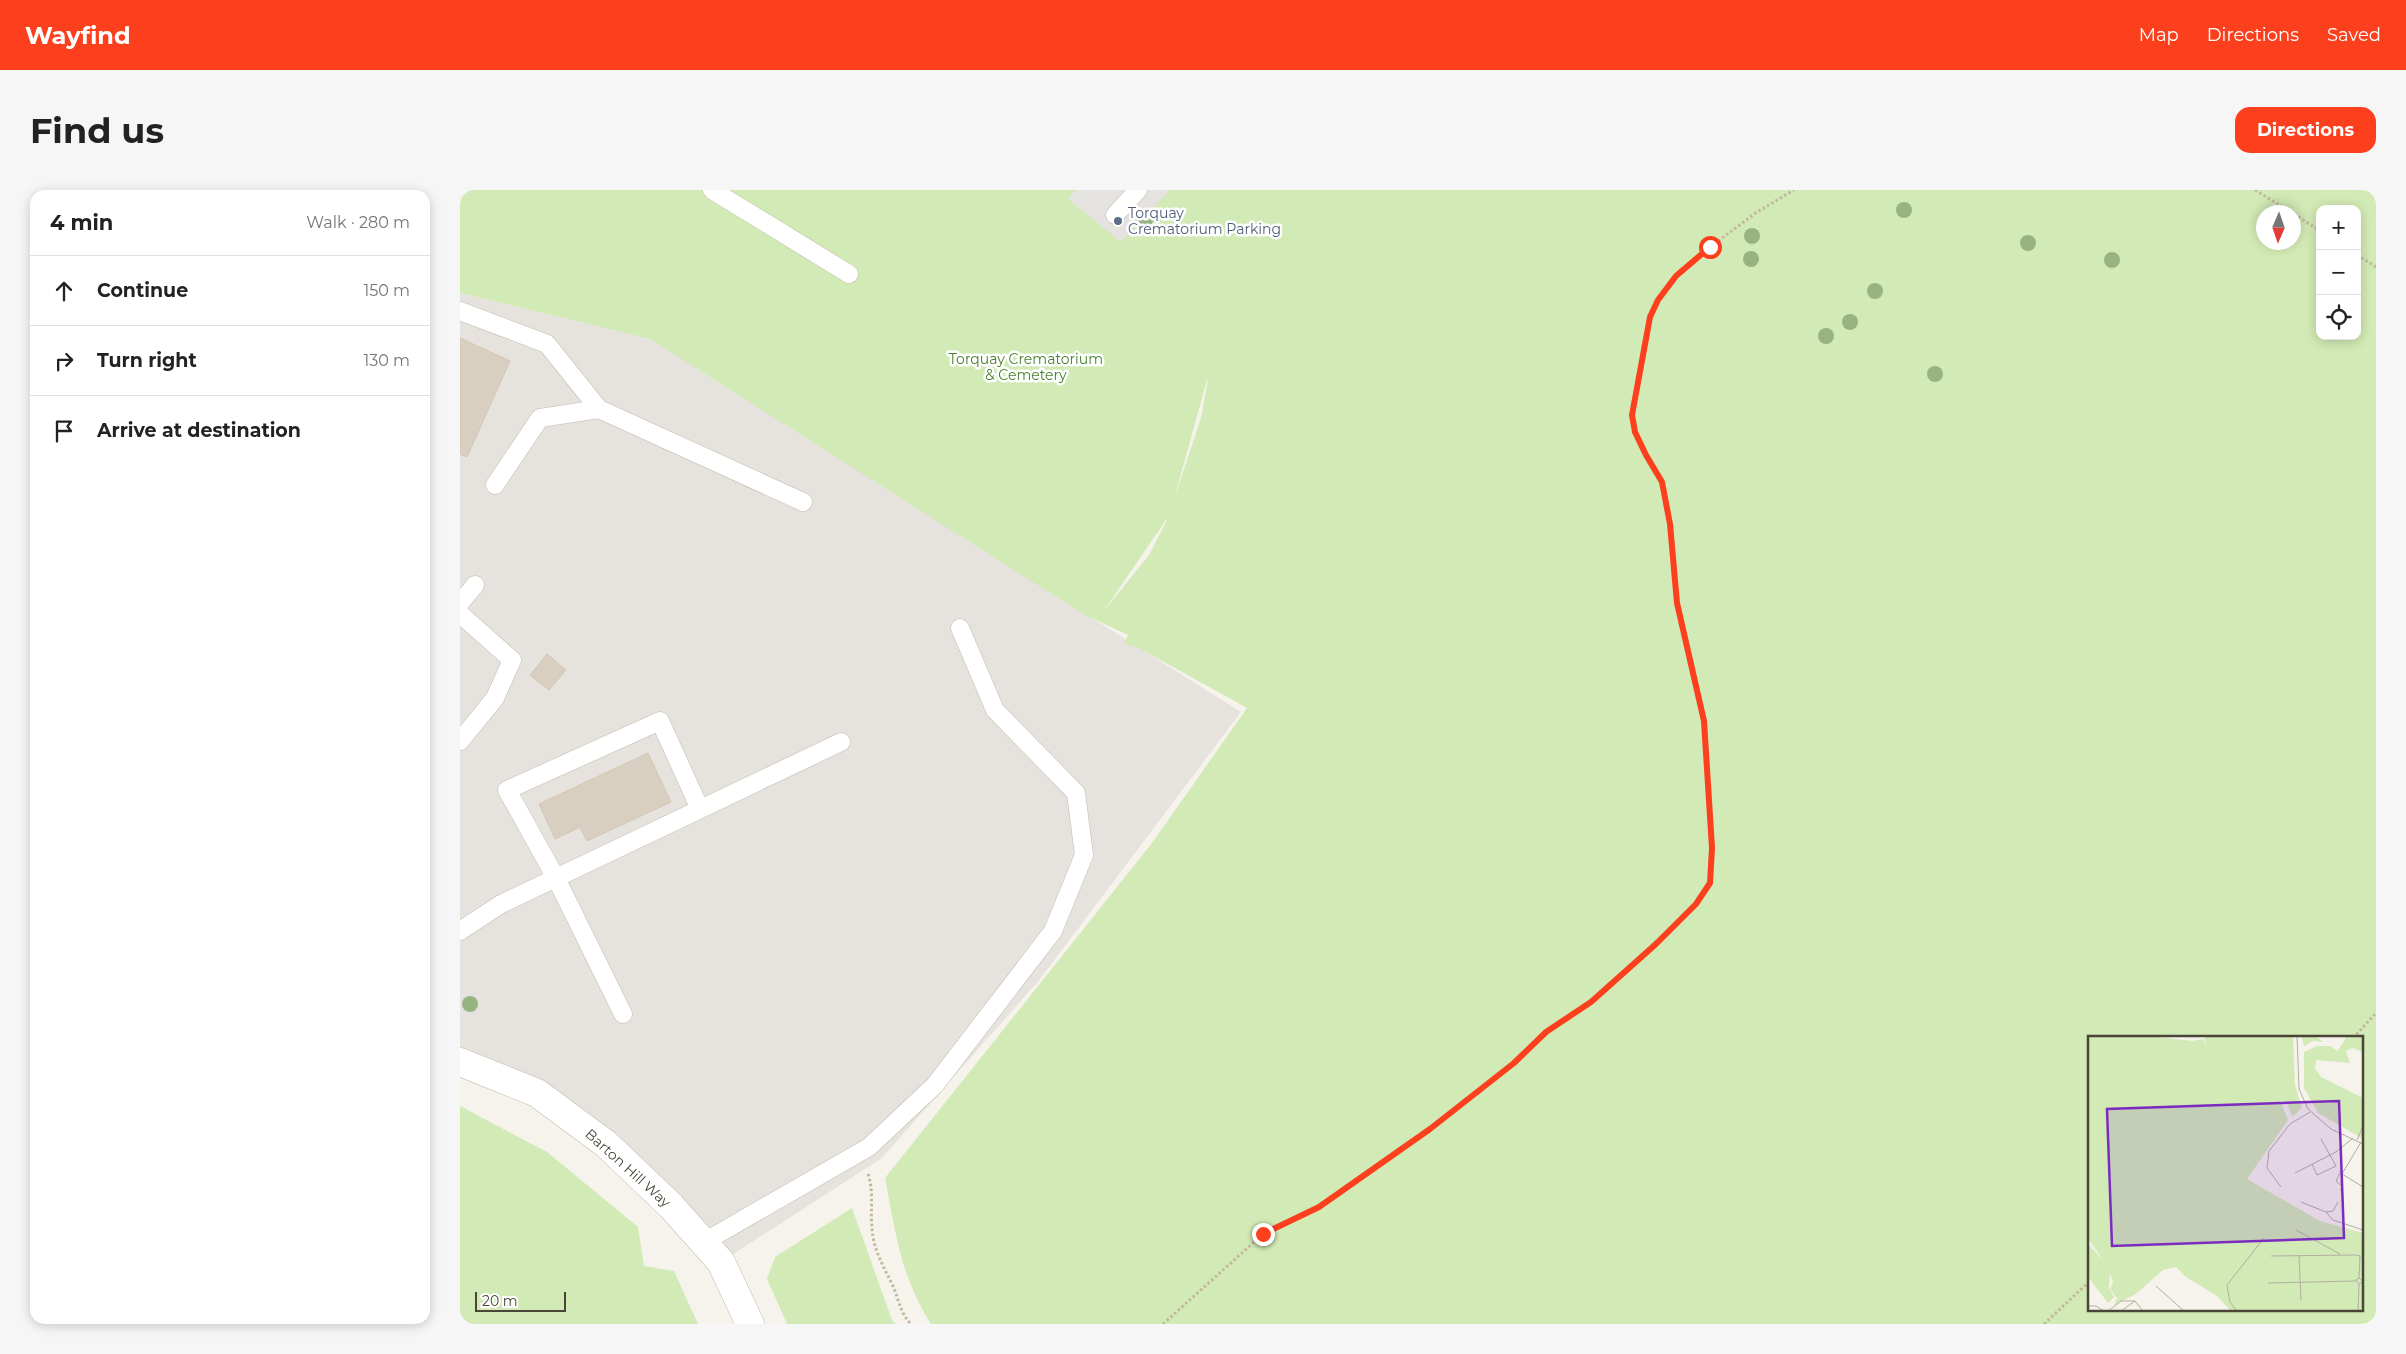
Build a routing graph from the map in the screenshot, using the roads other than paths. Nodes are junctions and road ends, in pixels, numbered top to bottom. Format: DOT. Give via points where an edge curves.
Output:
graph roads {
  1 [pos="712,190"];
  2 [pos="1138,190"];
  3 [pos="1115,215"];
  4 [pos="849,274"];
  5 [pos="460,311"];
  6 [pos="599,409"];
  7 [pos="495,485"];
  8 [pos="803,502"];
  9 [pos="474,585"];
  10 [pos="460,602"];
  11 [pos="460,614"];
  12 [pos="960,628"];
  13 [pos="460,740"];
  14 [pos="841,742"];
  15 [pos="700,809"];
  16 [pos="556,878"];
  17 [pos="460,931"];
  18 [pos="623,1014"];
  19 [pos="460,1062"];
  20 [pos="704,1242"];
  21 [pos="750,1324"];
  1 -- 4 [label="lane"];
  2 -- 3 [label="lane"];
  5 -- 6 [label="lane" via="547,344"];
  6 -- 7 [label="lane" via="540,418"];
  6 -- 8 [label="lane"];
  9 -- 10 [label="lane"];
  11 -- 13 [label="lane" via="512,660 495,698"];
  12 -- 20 [label="lane" via="996,710 1076,793 1084,855 1053,932 935,1085 869,1147"];
  14 -- 15 [label="lane"];
  15 -- 16 [label="lane"];
  15 -- 16 [label="lane" via="660,721 507,790"];
  16 -- 17 [label="lane" via="501,904"];
  16 -- 18 [label="lane"];
  19 -- 20 [label="street, Barton Hill Way" via="537,1094 606,1144"];
  20 -- 21 [label="street, Barton Hill Way" via="721,1262"];
}
